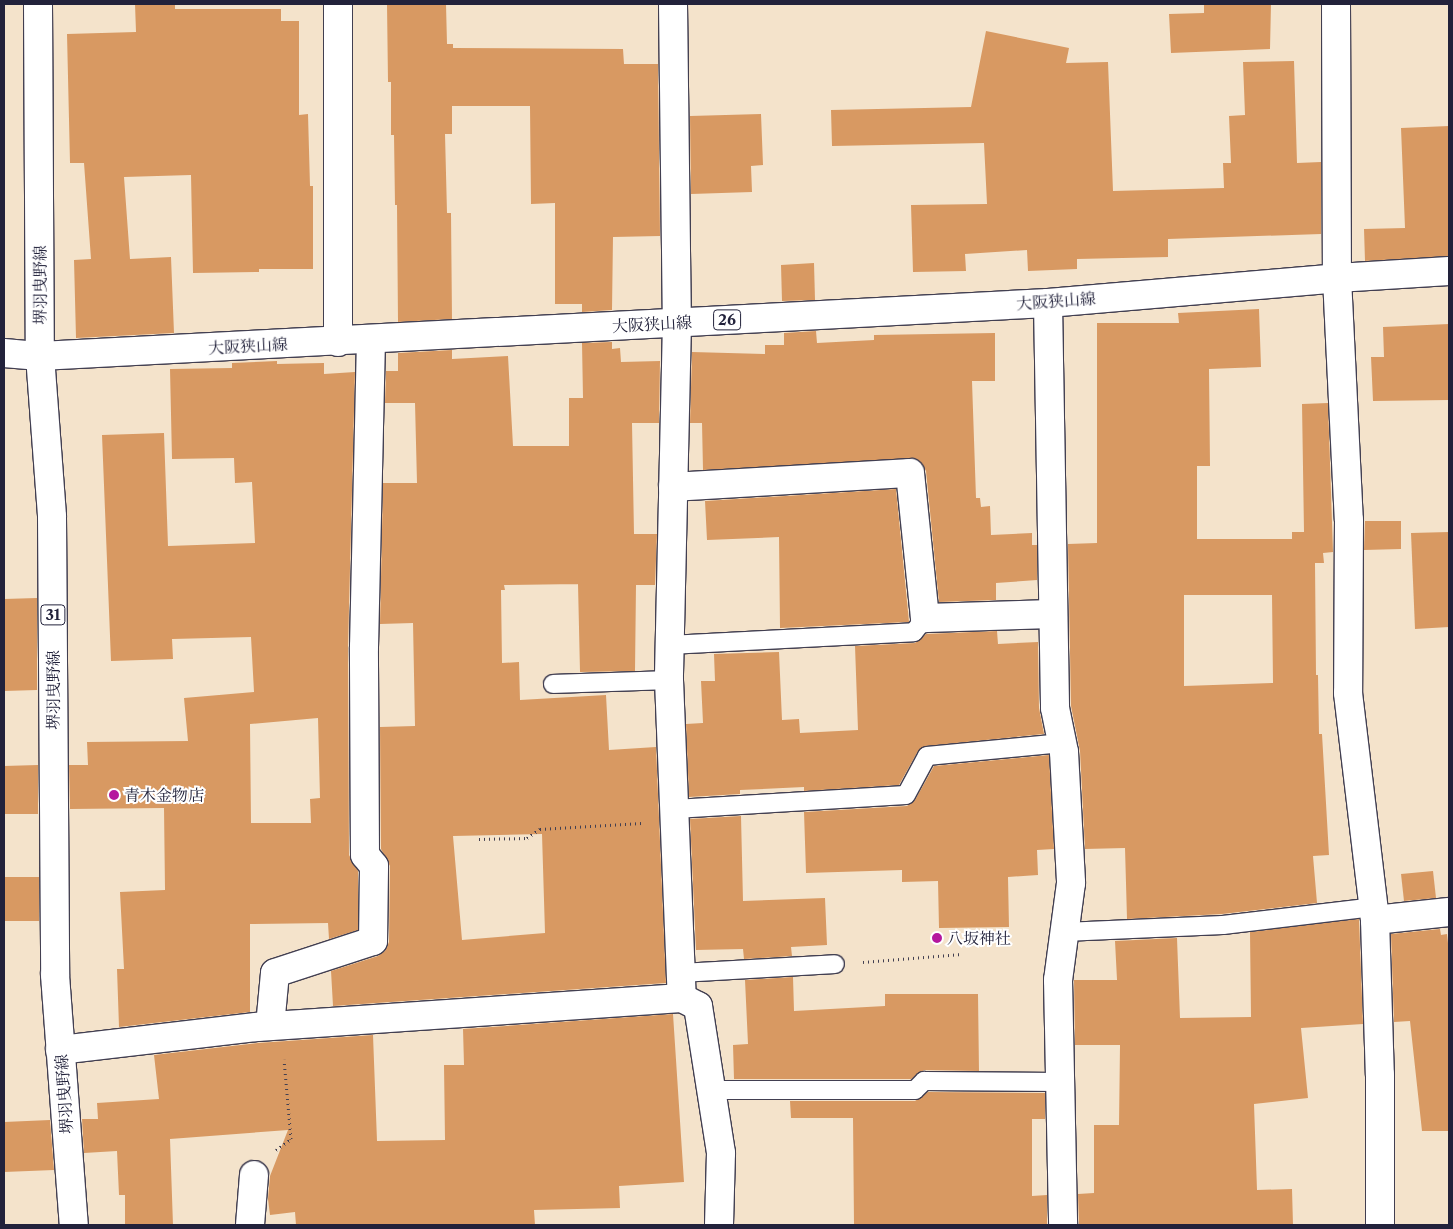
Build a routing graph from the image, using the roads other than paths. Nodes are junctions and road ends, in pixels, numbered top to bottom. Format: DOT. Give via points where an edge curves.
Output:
graph roads {
  1 [pos="38,4"];
  2 [pos="338,4"];
  3 [pos="673,4"];
  4 [pos="1336,4"];
  5 [pos="1449,271"];
  6 [pos="1337,278"];
  7 [pos="1048,303"];
  8 [pos="677,322"];
  9 [pos="370,340"];
  10 [pos="338,342"];
  11 [pos="4,353"];
  12 [pos="40,356"];
  13 [pos="673,487"];
  14 [pos="1053,614"];
  15 [pos="925,618"];
  16 [pos="669,645"];
  17 [pos="669,680"];
  18 [pos="553,684"];
  19 [pos="1062,742"];
  20 [pos="675,815"];
  21 [pos="1449,912"];
  22 [pos="1374,913"];
  23 [pos="1064,932"];
  24 [pos="835,964"];
  25 [pos="682,985"];
  26 [pos="276,1026"];
  27 [pos="60,1050"];
  28 [pos="1060,1082"];
  29 [pos="711,1090"];
  30 [pos="254,1175"];
  31 [pos="74,1225"];
  32 [pos="250,1225"];
  33 [pos="720,1225"];
  34 [pos="1062,1225"];
  35 [pos="1380,1225"];
  1 -- 12 [label="street, 堺羽曳野線 / 31"];
  2 -- 10 [label="street"];
  3 -- 8 [label="street"];
  4 -- 6 [label="street"];
  5 -- 6 [label="street, 大阪狭山線 / 26"];
  6 -- 7 [label="street, 大阪狭山線 / 26"];
  6 -- 22 [label="street" via="1349,520 1348,693"];
  7 -- 8 [label="street, 大阪狭山線 / 26"];
  7 -- 14 [label="street"];
  8 -- 9 [label="street, 大阪狭山線 / 26"];
  8 -- 13 [label="street"];
  9 -- 10 [label="street, 大阪狭山線 / 26"];
  9 -- 26 [label="street" via="364,647 365,855 374,866 373,941 275,974"];
  10 -- 12 [label="street, 大阪狭山線 / 26"];
  11 -- 12 [label="street, 大阪狭山線 / 26"];
  12 -- 27 [label="street, 堺羽曳野線 / 31" via="52,517 55,975"];
  13 -- 15 [label="street" via="910,473"];
  13 -- 16 [label="street"];
  14 -- 15 [label="street"];
  14 -- 19 [label="street" via="1055,708"];
  15 -- 16 [label="lane" via="914,632"];
  16 -- 17 [label="street"];
  17 -- 18 [label="lane"];
  17 -- 20 [label="street"];
  19 -- 20 [label="lane" via="927,756 906,795"];
  19 -- 23 [label="street" via="1071,883"];
  20 -- 25 [label="street"];
  21 -- 22 [label="street"];
  22 -- 23 [label="lane" via="1223,925"];
  22 -- 35 [label="street" via="1380,1075"];
  23 -- 28 [label="street" via="1058,980"];
  24 -- 25 [label="lane"];
  25 -- 26 [label="street"];
  25 -- 29 [label="street" via="698,1006"];
  26 -- 27 [label="street"];
  27 -- 31 [label="street, 堺羽曳野線 / 31"];
  28 -- 29 [label="lane" via="924,1081 916,1090"];
  28 -- 34 [label="street"];
  29 -- 33 [label="street" via="721,1153"];
  30 -- 32 [label="street"];
}
